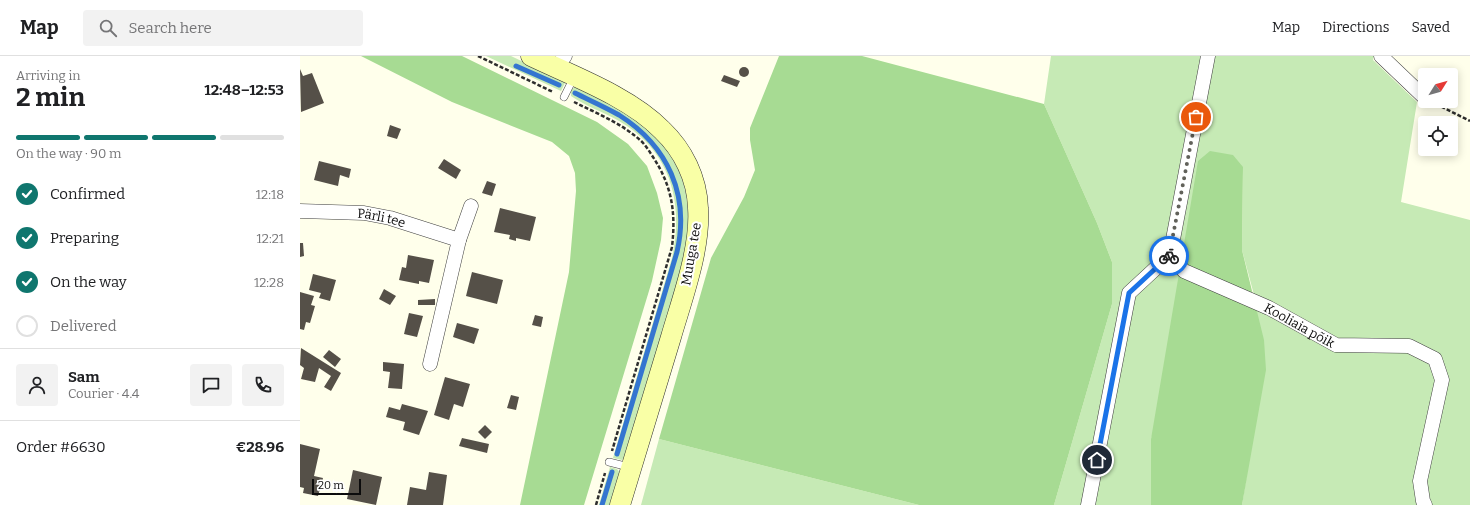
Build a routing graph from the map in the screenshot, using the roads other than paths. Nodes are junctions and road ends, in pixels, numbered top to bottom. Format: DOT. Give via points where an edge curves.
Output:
graph roads {
  1 [pos="531,56"];
  2 [pos="1208,56"];
  3 [pos="1381,56"];
  4 [pos="560,62"];
  5 [pos="574,77"];
  6 [pos="1418,91"];
  7 [pos="564,97"];
  8 [pos="471,206"];
  9 [pos="300,211"];
  10 [pos="459,240"];
  11 [pos="1170,255"];
  12 [pos="430,364"];
  13 [pos="608,462"];
  14 [pos="631,468"];
  15 [pos="620,505"];
  16 [pos="1088,505"];
  17 [pos="1425,505"];
  1 -- 4 [label="street, Muuga tee"];
  2 -- 11 [label="street"];
  3 -- 6 [label="street"];
  4 -- 5 [label="street, Muuga tee"];
  5 -- 7 [label="lane"];
  5 -- 14 [label="street, Muuga tee" via="626,103 663,130 678,148 695,184 697,231 689,277"];
  8 -- 10 [label="street"];
  9 -- 10 [label="street, Pärli tee" via="377,215"];
  10 -- 12 [label="street"];
  11 -- 16 [label="street" via="1129,293"];
  11 -- 17 [label="street, Kooliaia põik" via="1184,271 1269,308 1336,345 1409,346 1435,359 1442,380 1420,481"];
  13 -- 14 [label="lane"];
  14 -- 15 [label="street, Muuga tee"];
}
